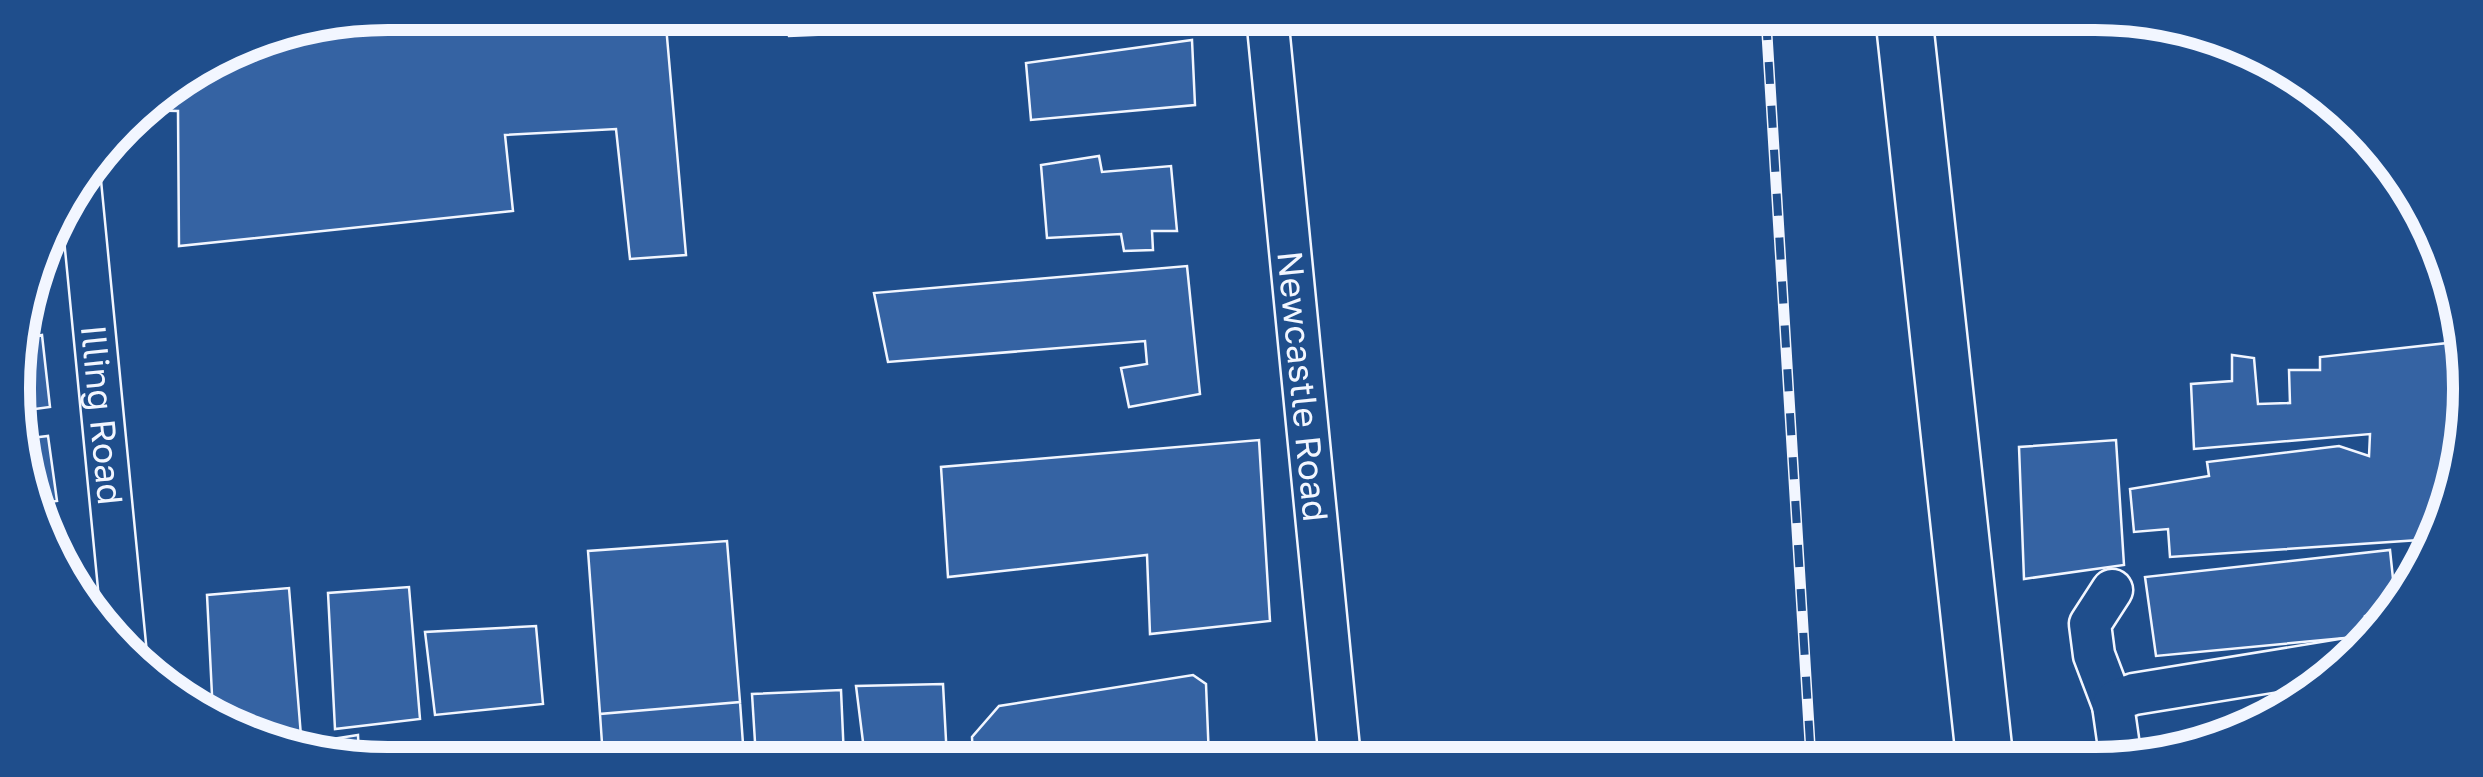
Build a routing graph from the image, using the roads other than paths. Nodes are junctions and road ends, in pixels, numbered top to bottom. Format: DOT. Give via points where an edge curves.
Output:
graph roads {
  1 [pos="1269,30"];
  2 [pos="1905,30"];
  3 [pos="82,203"];
  4 [pos="2112,590"];
  5 [pos="123,630"];
  6 [pos="2317,670"];
  7 [pos="2113,706"];
  8 [pos="2119,746"];
  9 [pos="1339,747"];
  10 [pos="1983,747"];
  1 -- 9 [label="street, Newcastle Road"];
  2 -- 10 [label="highway"];
  3 -- 5 [label="street, Illing Road"];
  4 -- 7 [label="street" via="2090,624"];
  6 -- 7 [label="street" via="2134,694"];
  7 -- 8 [label="street"];
}
